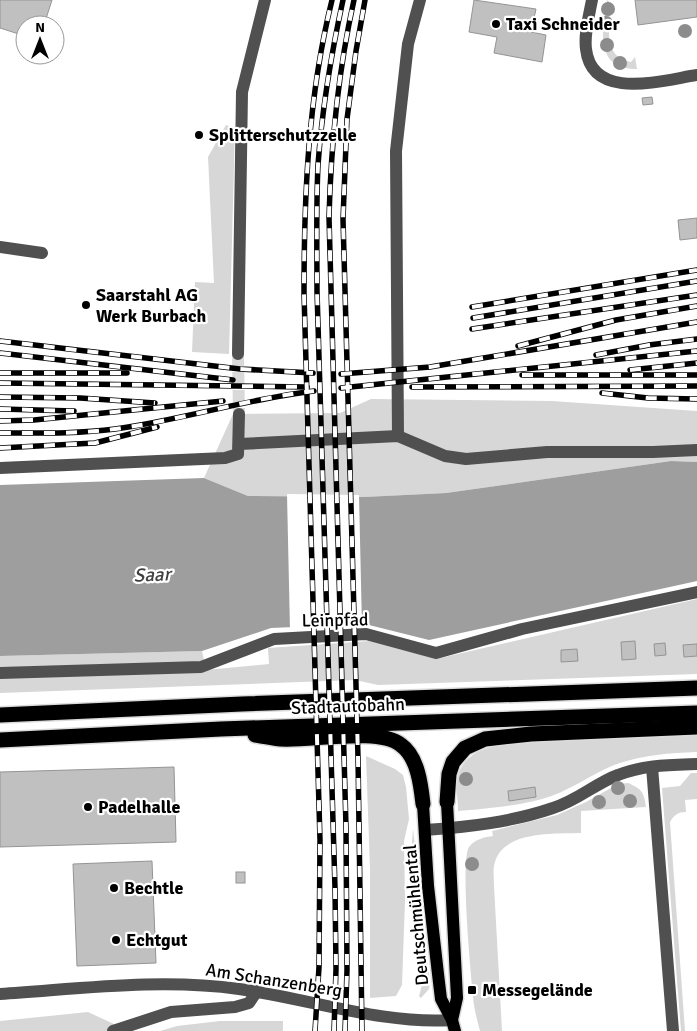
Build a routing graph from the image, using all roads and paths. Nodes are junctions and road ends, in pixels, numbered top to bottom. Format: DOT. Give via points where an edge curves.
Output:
graph roads {
  1 [pos="265,0"];
  2 [pos="420,0"];
  3 [pos="592,0"];
  4 [pos="697,75"];
  5 [pos="0,247"];
  6 [pos="42,253"];
  7 [pos="238,354"];
  8 [pos="239,414"];
  9 [pos="398,436"];
  10 [pos="239,444"];
  11 [pos="697,450"];
  12 [pos="0,468"];
  13 [pos="697,592"];
  14 [pos="0,673"];
  15 [pos="697,688"];
  16 [pos="697,713"];
  17 [pos="0,715"];
  18 [pos="697,727"];
  19 [pos="221,729"];
  20 [pos="0,740"];
  21 [pos="697,764"];
  22 [pos="652,767"];
  23 [pos="447,802"];
  24 [pos="423,804"];
  25 [pos="448,828"];
  26 [pos="425,830"];
  27 [pos="257,991"];
  28 [pos="0,994"];
  29 [pos="454,1025"];
  30 [pos="113,1031"];
  31 [pos="673,1031"];
  1 -- 7 [label="street" via="242,92"];
  2 -- 9 [label="street" via="408,44 396,151"];
  3 -- 4 [label="street" via="585,48 596,73 612,82 630,84"];
  5 -- 6 [label="street"];
  8 -- 10 [label="street"];
  9 -- 10 [label="street"];
  9 -- 11 [label="street" via="445,456 466,458 547,452"];
  10 -- 12 [label="street" via="238,454 225,458"];
  13 -- 14 [label="street, Leinpfad" via="522,629 436,653 366,634 274,639 201,667"];
  15 -- 17 [label="highway, Stadtautobahn"];
  16 -- 19 [label="highway, Stadtautobahn"];
  18 -- 23 [label="highway" via="485,739 465,748 453,762"];
  19 -- 20 [label="highway, Stadtautobahn"];
  19 -- 24 [label="highway" via="282,739 390,738 403,746 414,762"];
  21 -- 22 [label="street"];
  22 -- 25 [label="street" via="616,775 555,808 487,824"];
  22 -- 31 [label="street"];
  23 -- 25 [label="main road, Deutschmühlental"];
  24 -- 26 [label="main road, Deutschmühlental"];
  25 -- 26 [label="street"];
  25 -- 29 [label="main road, Deutschmühlental" via="457,998"];
  26 -- 29 [label="main road, Deutschmühlental" via="441,999"];
  27 -- 28 [label="street, Am Schanzenberg" via="201,985 143,985"];
  27 -- 29 [label="street, Am Schanzenberg"];
  27 -- 30 [label="street" via="249,1003 235,1007 170,1012"];
}
